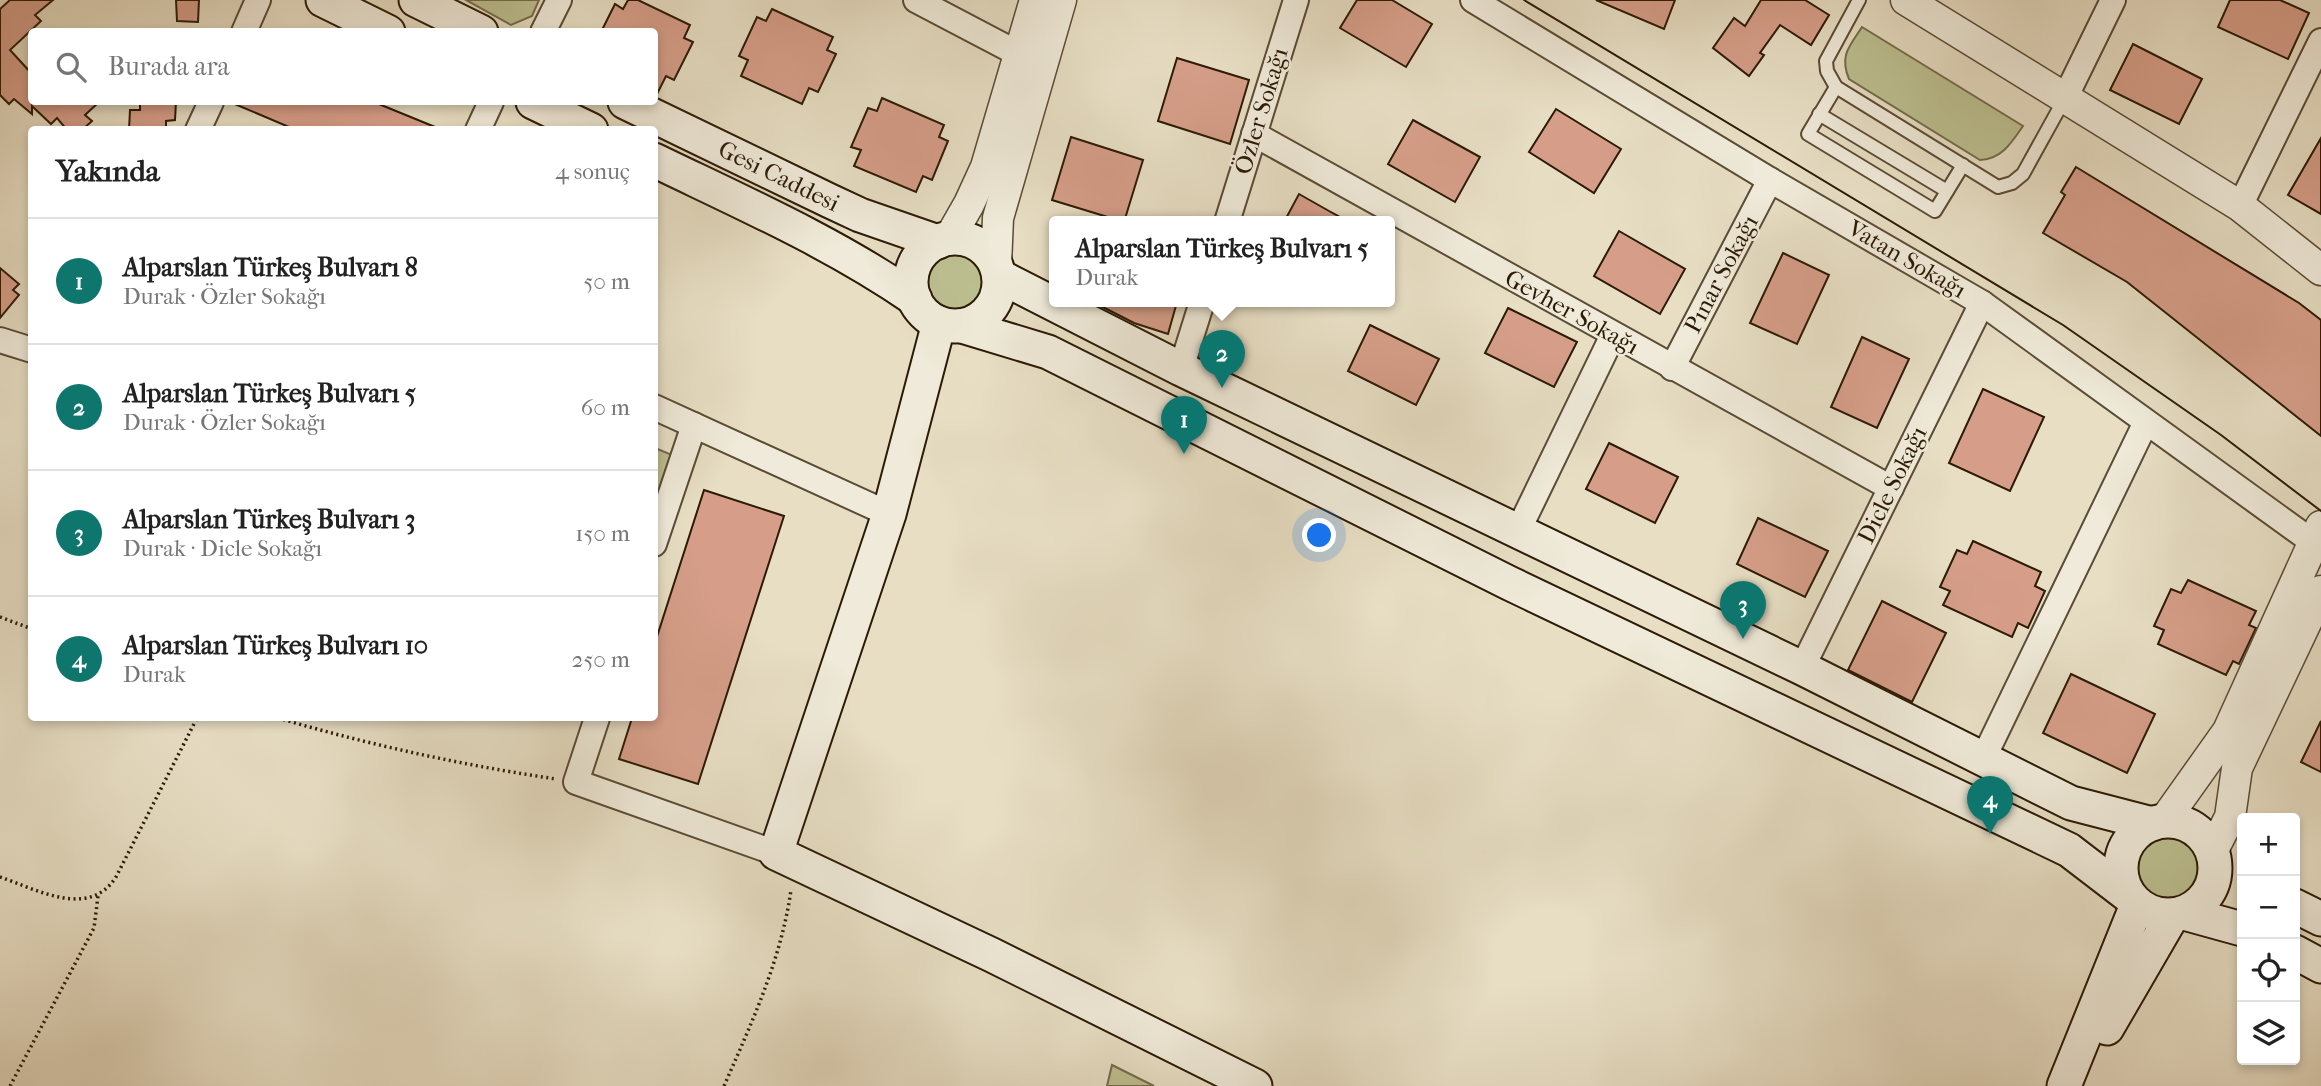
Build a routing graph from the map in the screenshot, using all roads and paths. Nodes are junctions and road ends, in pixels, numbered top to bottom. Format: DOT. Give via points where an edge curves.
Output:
graph roads {
  1 [pos="258,0"];
  2 [pos="323,0"];
  3 [pos="416,0"];
  4 [pos="559,0"];
  5 [pos="916,0"];
  6 [pos="1035,0"];
  7 [pos="1061,0"];
  8 [pos="1296,0"];
  9 [pos="1473,0"];
  10 [pos="1859,0"];
  11 [pos="1906,0"];
  12 [pos="2113,0"];
  13 [pos="245,28"];
  14 [pos="380,28"];
  15 [pos="473,28"];
  16 [pos="545,28"];
  17 [pos="2321,41"];
  18 [pos="1019,54"];
  19 [pos="1836,87"];
  20 [pos="2065,98"];
  21 [pos="210,105"];
  22 [pos="490,105"];
  23 [pos="539,105"];
  24 [pos="631,105"];
  25 [pos="1819,114"];
  26 [pos="200,126"];
  27 [pos="480,126"];
  28 [pos="583,126"];
  29 [pos="1254,134"];
  30 [pos="658,162"];
  31 [pos="1963,166"];
  32 [pos="1770,180"];
  33 [pos="1947,191"];
  34 [pos="2240,206"];
  35 [pos="1229,216"];
  36 [pos="944,240"];
  37 [pos="2321,243"];
  38 [pos="998,270"];
  39 [pos="2321,270"];
  40 [pos="1049,298"];
  41 [pos="915,299"];
  42 [pos="1982,303"];
  43 [pos="1066,307"];
  44 [pos="1200,307"];
  45 [pos="950,324"];
  46 [pos="1613,335"];
  47 [pos="0,340"];
  48 [pos="28,349"];
  49 [pos="1672,368"];
  50 [pos="1181,369"];
  51 [pos="658,409"];
  52 [pos="2146,422"];
  53 [pos="694,425"];
  54 [pos="1891,488"];
  55 [pos="890,514"];
  56 [pos="1518,531"];
  57 [pos="658,532"];
  58 [pos="2319,539"];
  59 [pos="2321,591"];
  60 [pos="0,617"];
  61 [pos="28,628"];
  62 [pos="1802,668"];
  63 [pos="195,721"];
  64 [pos="289,721"];
  65 [pos="596,721"];
  66 [pos="1983,759"];
  67 [pos="576,782"];
  68 [pos="2158,822"];
  69 [pos="785,857"];
  70 [pos="2223,865"];
  71 [pos="0,877"];
  72 [pos="98,896"];
  73 [pos="2133,900"];
  74 [pos="2300,908"];
  75 [pos="2178,914"];
  76 [pos="2321,919"];
  77 [pos="2237,928"];
  78 [pos="2300,956"];
  79 [pos="2321,966"];
  80 [pos="10,1086"];
  81 [pos="724,1086"];
  82 [pos="1255,1086"];
  83 [pos="2064,1086"];
  84 [pos="2077,1086"];
  1 -- 13 [label="street"];
  2 -- 14 [label="main road"];
  3 -- 15 [label="main road"];
  4 -- 16 [label="street"];
  5 -- 18 [label="street"];
  6 -- 18 [label="street"];
  7 -- 38 [label="street" via="998,218"];
  8 -- 29 [label="street, Özler Sokağı"];
  9 -- 32 [label="street, Vatan Sokağı"];
  10 -- 19 [label="lane" via="1826,61"];
  11 -- 20 [label="street"];
  12 -- 20 [label="street"];
  17 -- 34 [label="street"];
  18 -- 36 [label="street" via="986,167 969,204"];
  19 -- 25 [label="lane"];
  19 -- 31 [label="lane"];
  20 -- 31 [label="lane" via="2018,179 1998,187"];
  20 -- 34 [label="street"];
  21 -- 26 [label="street"];
  22 -- 27 [label="street"];
  23 -- 28 [label="main road"];
  24 -- 36 [label="main road, Gesi Caddesi" via="860,215"];
  25 -- 33 [label="lane"];
  25 -- 33 [label="lane" via="1808,134 1935,211"];
  29 -- 35 [label="street, Özler Sokağı"];
  29 -- 46 [label="street, Gevher Sokağı"];
  30 -- 41 [label="main road, Gesi Caddesi" via="877,273"];
  31 -- 33 [label="lane"];
  32 -- 42 [label="street, Vatan Sokağı"];
  32 -- 49 [label="street, Pınar Sokağı"];
  34 -- 37 [label="street"];
  34 -- 39 [label="street"];
  36 -- 38 [label="main road" via="972,241"];
  36 -- 41 [label="main road" via="920,256 915,266"];
  38 -- 40 [label="main road"];
  38 -- 45 [label="main road" via="991,308 973,323"];
  41 -- 45 [label="main road" via="921,309"];
  42 -- 52 [label="street, Vatan Sokağı"];
  42 -- 54 [label="street, Dicle Sokağı"];
  43 -- 50 [label="main road"];
  44 -- 50 [label="street"];
  45 -- 55 [label="main road"];
  45 -- 73 [label="main road" via="1048,352 1509,583 2069,850"];
  46 -- 49 [label="street, Gevher Sokağı"];
  46 -- 56 [label="street"];
  47 -- 48 [label="street"];
  49 -- 54 [label="street, Gevher Sokağı"];
  50 -- 56 [label="main road"];
  51 -- 53 [label="street"];
  52 -- 58 [label="street, Vatan Sokağı"];
  52 -- 66 [label="street"];
  53 -- 55 [label="street"];
  53 -- 57 [label="street"];
  54 -- 62 [label="street, Dicle Sokağı"];
  55 -- 69 [label="main road"];
  56 -- 62 [label="main road"];
  58 -- 68 [label="street" via="2228,731"];
  59 -- 70 [label="street" via="2237,768"];
  60 -- 61 [label="path"];
  62 -- 66 [label="main road"];
  63 -- 72 [label="path" via="116,877"];
  64 -- 67 [label="path" via="412,753"];
  65 -- 67 [label="street"];
  66 -- 68 [label="main road" via="2071,803"];
  67 -- 69 [label="street"];
  68 -- 70 [label="main road" via="2188,825"];
  68 -- 73 [label="main road" via="2132,838 2121,860"];
  69 -- 81 [label="path" via="790,895 775,961"];
  69 -- 82 [label="main road"];
  70 -- 75 [label="main road" via="2204,899"];
  71 -- 72 [label="path" via="71,900"];
  72 -- 80 [label="path" via="94,929"];
  73 -- 75 [label="main road" via="2148,911"];
  73 -- 83 [label="main road"];
  74 -- 76 [label="main road"];
  75 -- 77 [label="main road"];
  75 -- 84 [label="main road" via="2086,1063"];
  78 -- 79 [label="main road"];
}
